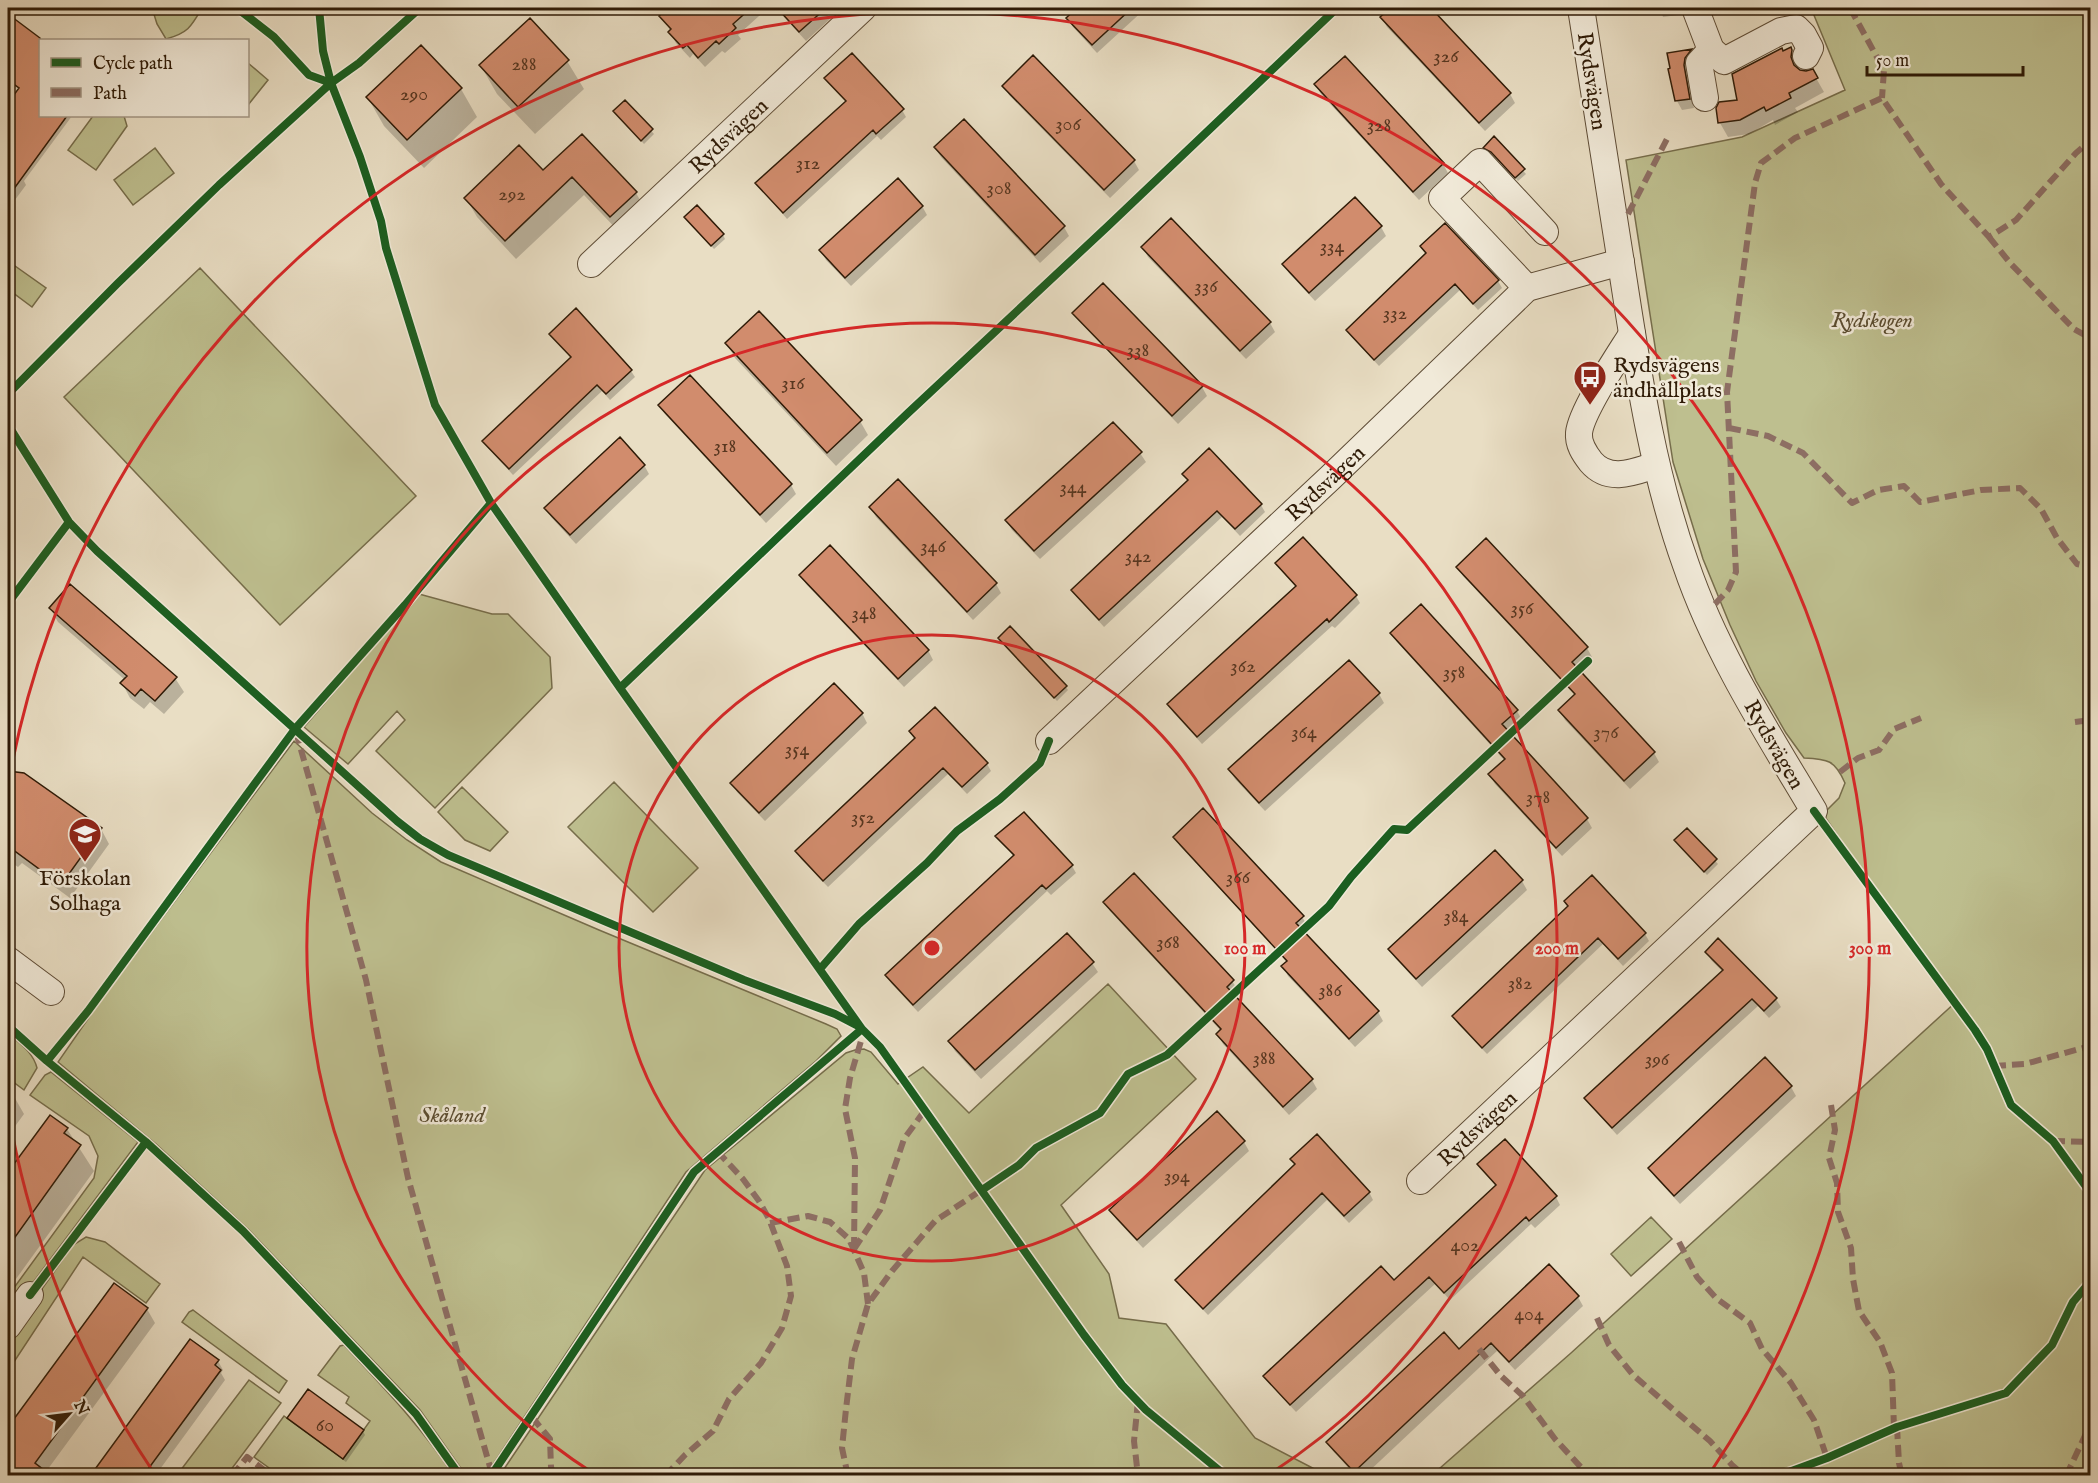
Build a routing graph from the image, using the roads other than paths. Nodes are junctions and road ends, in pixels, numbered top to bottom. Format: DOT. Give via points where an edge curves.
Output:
graph roads {
  1 [pos="862,8"];
  2 [pos="1581,8"];
  3 [pos="1695,8"];
  4 [pos="1711,50"];
  5 [pos="1806,56"];
  6 [pos="1705,98"];
  7 [pos="1545,232"];
  8 [pos="1621,262"];
  9 [pos="591,264"];
  10 [pos="1527,288"];
  11 [pos="1632,334"];
  12 [pos="1656,465"];
  13 [pos="1049,741"];
  14 [pos="8,960"];
  15 [pos="51,992"];
  16 [pos="1420,1181"];
  17 [pos="30,1295"];
  18 [pos="8,1326"];
  1 -- 9 [label="street, Rydsvägen"];
  2 -- 8 [label="street, Rydsvägen"];
  3 -- 4 [label="street"];
  4 -- 5 [label="street" via="1724,61 1781,31 1796,28 1810,48"];
  4 -- 6 [label="street" via="1699,63"];
  7 -- 10 [label="street" via="1480,162 1442,198"];
  8 -- 10 [label="street, Rydsvägen"];
  8 -- 11 [label="street, Rydsvägen"];
  10 -- 13 [label="street, Rydsvägen"];
  11 -- 12 [label="street, Rydsvägen"];
  11 -- 12 [label="street" via="1581,424 1580,444 1594,465 1610,474 1622,475"];
  12 -- 16 [label="street, Rydsvägen" via="1680,547 1710,626 1814,810"];
  14 -- 15 [label="street"];
  17 -- 18 [label="street"];
}
